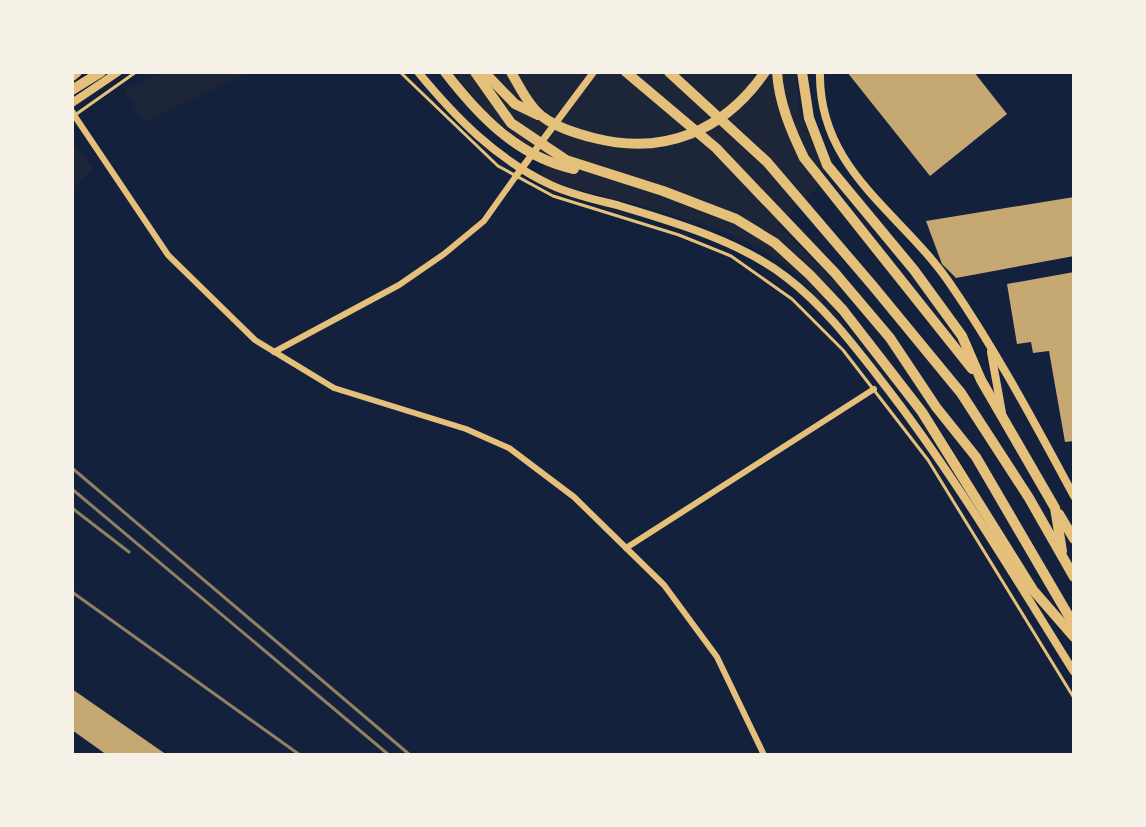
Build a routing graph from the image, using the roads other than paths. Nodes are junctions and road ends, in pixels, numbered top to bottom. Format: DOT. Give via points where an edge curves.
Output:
graph roads {
  1 [pos="77,72"];
  2 [pos="101,72"];
  3 [pos="118,72"];
  4 [pos="136,72"];
  5 [pos="400,72"];
  6 [pos="418,72"];
  7 [pos="445,72"];
  8 [pos="475,72"];
  9 [pos="484,72"];
  10 [pos="626,72"];
  11 [pos="669,72"];
  12 [pos="765,72"];
  13 [pos="777,72"];
  14 [pos="802,72"];
  15 [pos="820,72"];
  16 [pos="593,73"];
  17 [pos="72,76"];
  18 [pos="513,76"];
  19 [pos="72,90"];
  20 [pos="72,103"];
  21 [pos="73,115"];
  22 [pos="542,117"];
  23 [pos="518,172"];
  24 [pos="616,177"];
  25 [pos="989,343"];
  26 [pos="274,352"];
  27 [pos="981,380"];
  28 [pos="874,389"];
  29 [pos="1003,418"];
  30 [pos="1074,496"];
  31 [pos="1055,508"];
  32 [pos="1074,539"];
  33 [pos="626,548"];
  34 [pos="1063,557"];
  35 [pos="1074,577"];
  36 [pos="1074,625"];
  37 [pos="1074,637"];
  38 [pos="1074,672"];
  39 [pos="1074,698"];
  40 [pos="764,755"];
  1 -- 17 [label="highway"];
  2 -- 19 [label="highway"];
  3 -- 20 [label="main road"];
  4 -- 21 [label="lane"];
  5 -- 23 [label="lane" via="498,166"];
  6 -- 23 [label="main road" via="453,114"];
  7 -- 24 [label="highway" via="475,111 520,148 553,164"];
  8 -- 24 [label="highway" via="511,123 566,160"];
  9 -- 22 [label="highway" via="515,104"];
  10 -- 36 [label="highway" via="716,148 890,338 976,457"];
  11 -- 34 [label="highway" via="767,162 951,381"];
  12 -- 22 [label="highway" via="726,115 688,136 650,145 579,134"];
  13 -- 27 [label="highway" via="778,91 804,158"];
  14 -- 27 [label="highway" via="809,118 827,165 962,336"];
  15 -- 25 [label="main road" via="820,99 843,161 948,280"];
  16 -- 23 [label="street"];
  18 -- 22 [label="highway"];
  21 -- 26 [label="street" via="168,255"];
  23 -- 26 [label="street" via="484,221 444,254 399,285"];
  23 -- 28 [label="lane" via="553,196 731,256 792,299"];
  23 -- 38 [label="main road" via="676,222 785,276 837,324 916,425"];
  24 -- 37 [label="highway" via="736,219 775,243 810,275 922,412 1033,590"];
  25 -- 29 [label="main road"];
  25 -- 30 [label="main road"];
  26 -- 33 [label="street" via="334,388 466,429 509,448 574,497"];
  27 -- 29 [label="highway"];
  28 -- 33 [label="street"];
  28 -- 39 [label="lane" via="928,460"];
  29 -- 31 [label="highway"];
  31 -- 32 [label="highway"];
  31 -- 34 [label="highway"];
  33 -- 40 [label="street" via="664,585 717,657"];
  34 -- 35 [label="highway"];
}
